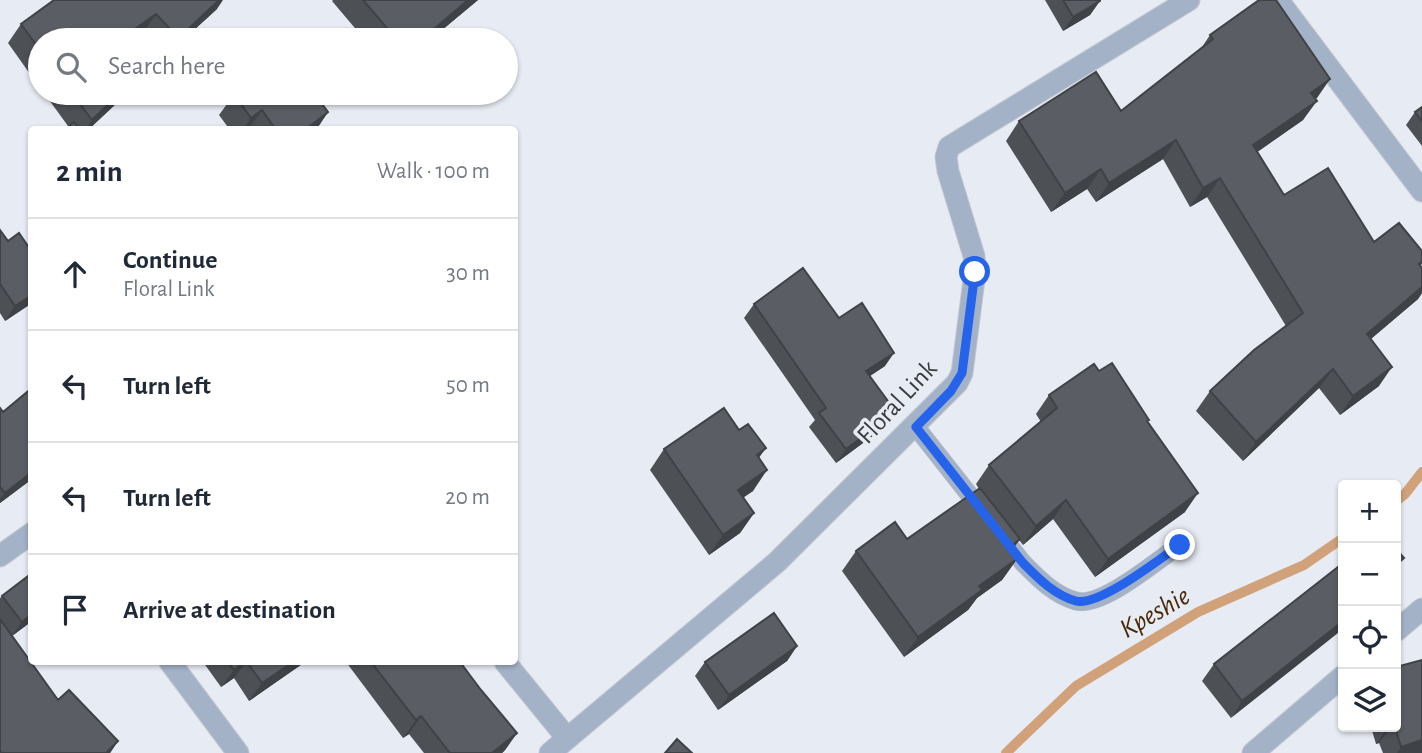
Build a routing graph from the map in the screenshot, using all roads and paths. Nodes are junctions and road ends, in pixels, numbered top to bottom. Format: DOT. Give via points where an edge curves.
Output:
graph roads {
  1 [pos="1189,0"];
  2 [pos="1278,0"];
  3 [pos="1422,191"];
  4 [pos="916,427"];
  5 [pos="28,536"];
  6 [pos="1180,545"];
  7 [pos="0,556"];
  8 [pos="1422,609"];
  9 [pos="1401,627"];
  10 [pos="172,665"];
  11 [pos="507,665"];
  12 [pos="1338,680"];
  13 [pos="568,738"];
  14 [pos="238,753"];
  15 [pos="550,753"];
  16 [pos="1253,753"];
  1 -- 4 [label="street, Floral Link" via="949,147 948,171 974,256 974,293 962,373"];
  2 -- 3 [label="street"];
  4 -- 6 [label="lane" via="1023,563 1060,594 1090,602"];
  4 -- 13 [label="street, Floral Link" via="777,562"];
  5 -- 7 [label="street"];
  8 -- 9 [label="street"];
  10 -- 14 [label="street"];
  11 -- 13 [label="street"];
  12 -- 16 [label="street"];
  13 -- 15 [label="street, Floral Link"];
}
